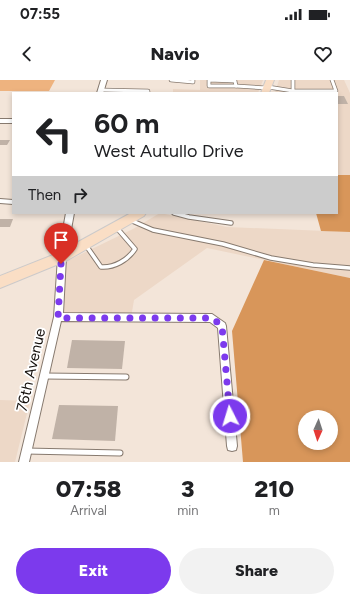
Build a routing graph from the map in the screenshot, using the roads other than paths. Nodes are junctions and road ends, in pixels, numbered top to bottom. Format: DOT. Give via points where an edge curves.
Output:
graph roads {
  1 [pos="104,80"];
  2 [pos="171,80"];
  3 [pos="193,80"];
  4 [pos="209,80"];
  5 [pos="222,80"];
  6 [pos="293,80"];
  7 [pos="332,80"];
  8 [pos="236,87"];
  9 [pos="268,87"];
  10 [pos="101,91"];
  11 [pos="293,91"];
  12 [pos="148,92"];
  13 [pos="0,121"];
  14 [pos="12,121"];
  15 [pos="0,202"];
  16 [pos="12,202"];
  17 [pos="70,214"];
  18 [pos="178,214"];
  19 [pos="135,216"];
  20 [pos="230,223"];
  21 [pos="116,227"];
  22 [pos="85,244"];
  23 [pos="62,256"];
  24 [pos="350,268"];
  25 [pos="0,282"];
  26 [pos="58,318"];
  27 [pos="44,376"];
  28 [pos="126,377"];
  29 [pos="232,446"];
  30 [pos="26,451"];
  31 [pos="120,453"];
  32 [pos="24,462"];
  1 -- 10 [label="street"];
  2 -- 3 [label="lane"];
  4 -- 5 [label="lane"];
  4 -- 8 [label="lane" via="209,86"];
  5 -- 8 [label="lane" via="235,81"];
  6 -- 11 [label="lane"];
  7 -- 11 [label="lane" via="336,91"];
  8 -- 9 [label="lane"];
  9 -- 11 [label="lane"];
  10 -- 12 [label="lane"];
  13 -- 14 [label="street"];
  15 -- 16 [label="street"];
  17 -- 23 [label="street, 76th Avenue"];
  18 -- 20 [label="lane"];
  19 -- 21 [label="main road"];
  19 -- 24 [label="lane" via="153,230 223,244 270,258"];
  21 -- 22 [label="main road"];
  21 -- 22 [label="lane" via="135,249 133,254 107,268 101,267"];
  22 -- 23 [label="main road"];
  23 -- 25 [label="main road"];
  23 -- 26 [label="street, 76th Avenue"];
  26 -- 27 [label="street, 76th Avenue"];
  26 -- 29 [label="street" via="212,318 222,326"];
  27 -- 28 [label="lane"];
  27 -- 30 [label="street, 76th Avenue"];
  30 -- 31 [label="lane"];
  30 -- 32 [label="street, 76th Avenue"];
}
